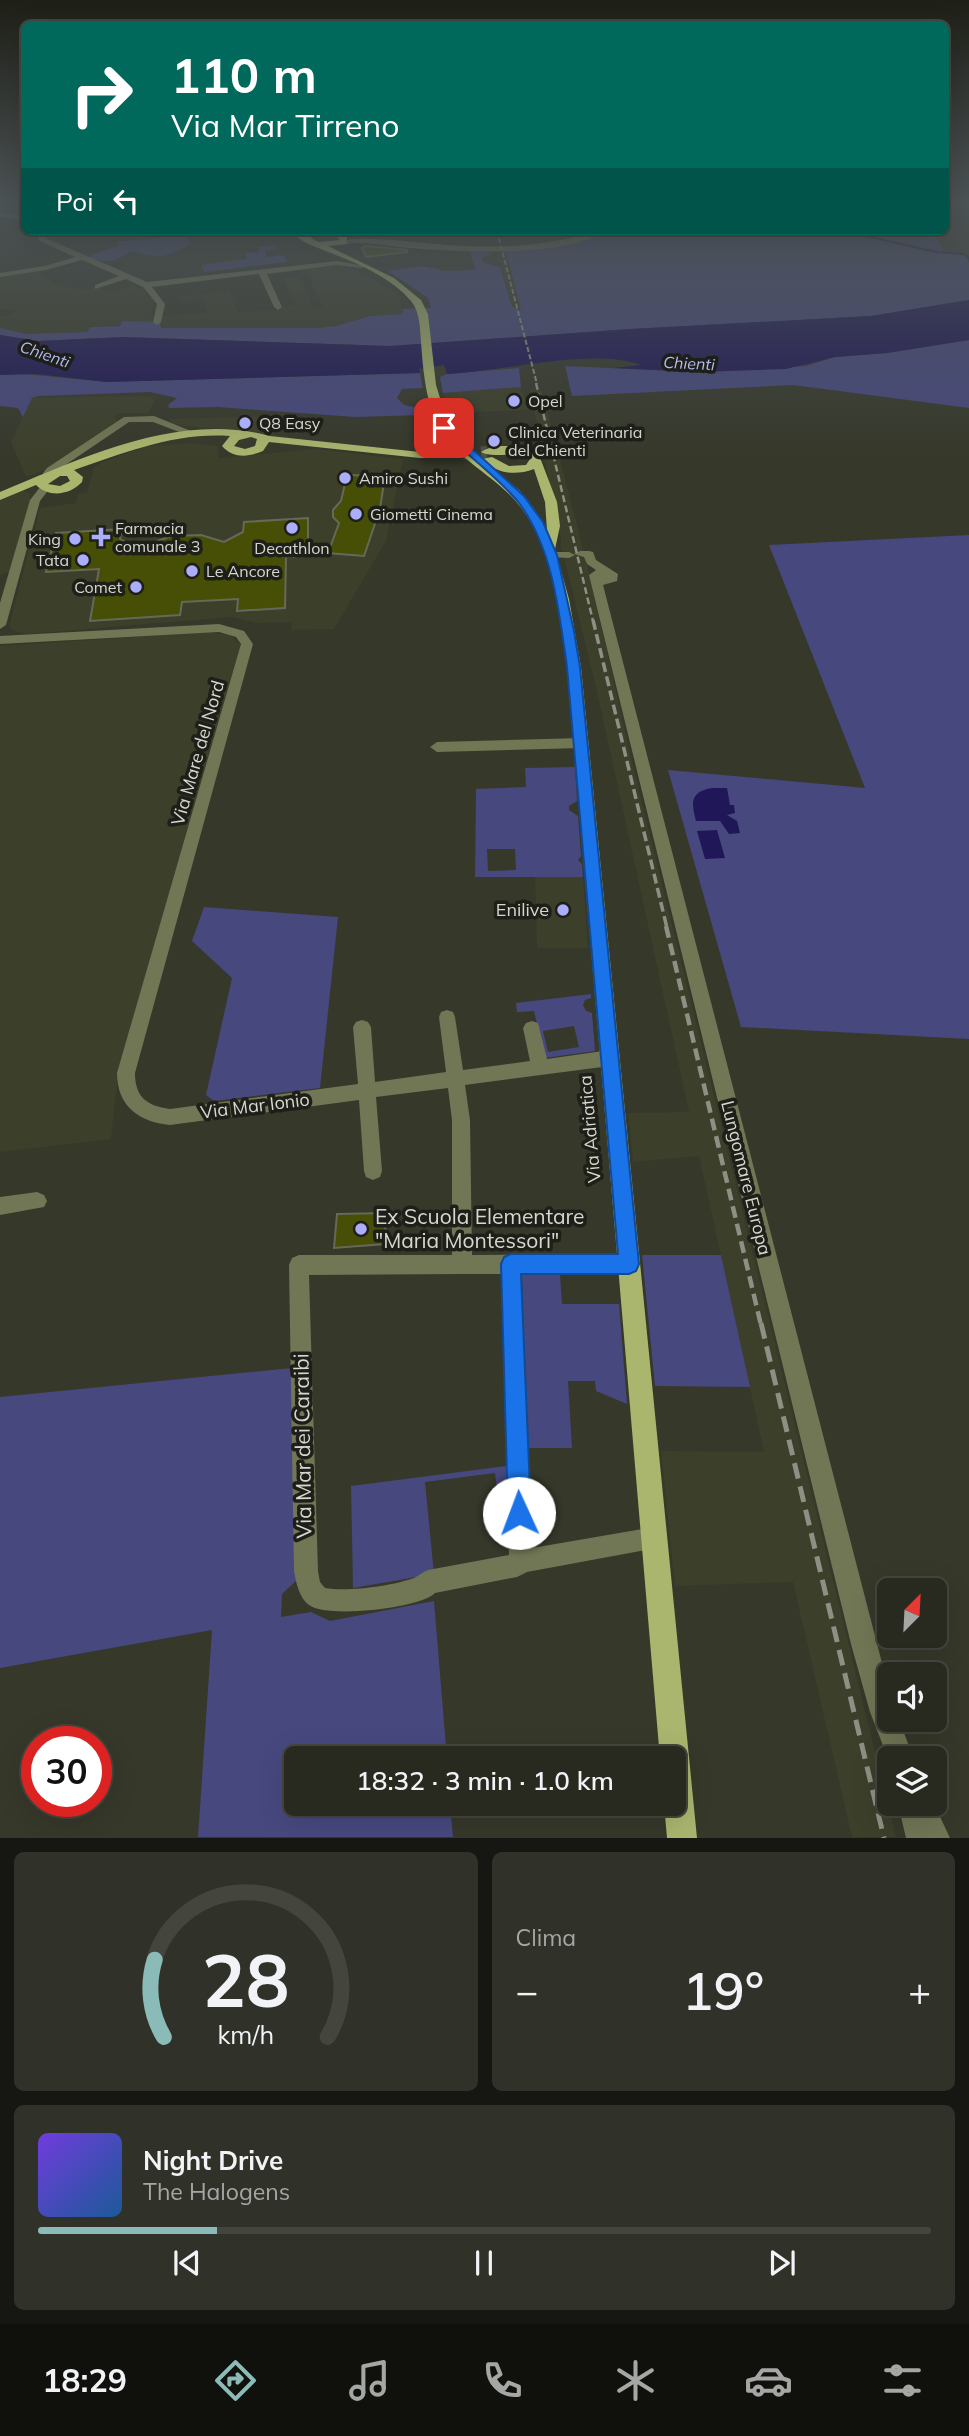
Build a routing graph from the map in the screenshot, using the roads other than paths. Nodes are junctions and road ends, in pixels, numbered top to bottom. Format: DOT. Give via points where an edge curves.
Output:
graph roads {
  1 [pos="146,285"];
  2 [pos="101,286"];
  3 [pos="268,286"];
  4 [pos="398,286"];
  5 [pos="98,287"];
  6 [pos="278,307"];
  7 [pos="157,322"];
  8 [pos="191,433"];
  9 [pos="245,434"];
  10 [pos="440,438"];
  11 [pos="262,443"];
  12 [pos="228,446"];
  13 [pos="130,447"];
  14 [pos="374,450"];
  15 [pos="389,452"];
  16 [pos="486,452"];
  17 [pos="112,454"];
  18 [pos="463,454"];
  19 [pos="535,460"];
  20 [pos="498,478"];
  21 [pos="77,480"];
  22 [pos="50,482"];
  23 [pos="0,496"];
  24 [pos="550,552"];
  25 [pos="0,625"];
  26 [pos="0,640"];
  27 [pos="581,743"];
  28 [pos="437,747"];
  29 [pos="447,1017"];
  30 [pos="362,1027"];
  31 [pos="532,1028"];
  32 [pos="610,1058"];
  33 [pos="540,1067"];
  34 [pos="456,1079"];
  35 [pos="367,1092"];
  36 [pos="144,1111"];
  37 [pos="373,1171"];
  38 [pos="37,1201"];
  39 [pos="0,1206"];
  40 [pos="511,1264"];
  41 [pos="629,1264"];
  42 [pos="462,1265"];
  43 [pos="654,1539"];
  44 [pos="521,1561"];
  45 [pos="896,1746"];
  46 [pos="914,1816"];
  47 [pos="927,1816"];
  48 [pos="682,1838"];
  49 [pos="919,1838"];
  50 [pos="937,1838"];
  1 -- 7 [label="street" via="161,304"];
  2 -- 5 [label="street"];
  3 -- 6 [label="street"];
  4 -- 10 [label="main road" via="420,303 434,405 429,417"];
  8 -- 9 [label="main road"];
  8 -- 13 [label="main road"];
  8 -- 22 [label="street" via="154,419 127,419 51,470"];
  9 -- 11 [label="main road"];
  9 -- 12 [label="main road" via="232,438"];
  10 -- 14 [label="main road" via="424,450"];
  10 -- 19 [label="main road" via="466,443 505,470 527,469"];
  10 -- 20 [label="main road, Via Adriatica"];
  11 -- 12 [label="main road" via="242,453"];
  11 -- 14 [label="main road"];
  12 -- 13 [label="main road" via="195,440"];
  13 -- 17 [label="main road"];
  14 -- 15 [label="main road"];
  15 -- 18 [label="main road"];
  15 -- 20 [label="main road" via="476,469"];
  16 -- 19 [label="main road" via="521,449"];
  17 -- 21 [label="main road"];
  17 -- 22 [label="main road"];
  19 -- 24 [label="main road" via="553,521"];
  20 -- 24 [label="main road, Via Adriatica" via="530,510"];
  21 -- 22 [label="main road" via="72,474"];
  21 -- 22 [label="main road" via="69,488"];
  22 -- 23 [label="main road"];
  22 -- 25 [label="street" via="35,500"];
  24 -- 27 [label="main road, Via Adriatica" via="572,651"];
  24 -- 45 [label="street, Lungomare Europa" via="582,556 603,582 860,1632"];
  26 -- 36 [label="street, Via Mare del Nord" via="219,628 240,634 247,644 125,1073 128,1095"];
  27 -- 28 [label="street"];
  27 -- 32 [label="main road, Via Adriatica"];
  29 -- 34 [label="street"];
  30 -- 35 [label="street"];
  31 -- 33 [label="street"];
  32 -- 33 [label="street, Via Mar Ionio"];
  32 -- 41 [label="main road, Via Adriatica"];
  33 -- 34 [label="street, Via Mar Ionio"];
  34 -- 35 [label="street, Via Mar Ionio"];
  34 -- 42 [label="street" via="461,1120"];
  35 -- 36 [label="street, Via Mar Ionio" via="170,1117"];
  35 -- 37 [label="street"];
  38 -- 39 [label="street"];
  40 -- 41 [label="street"];
  40 -- 42 [label="street"];
  40 -- 44 [label="street"];
  41 -- 43 [label="main road, Via Adriatica"];
  42 -- 44 [label="street, Via Mar dei Caraibi" via="299,1265 307,1580 321,1600 342,1601 423,1588 428,1582"];
  43 -- 44 [label="street"];
  43 -- 48 [label="main road, Via Adriatica"];
  46 -- 49 [label="street"];
  47 -- 50 [label="street"];
}
